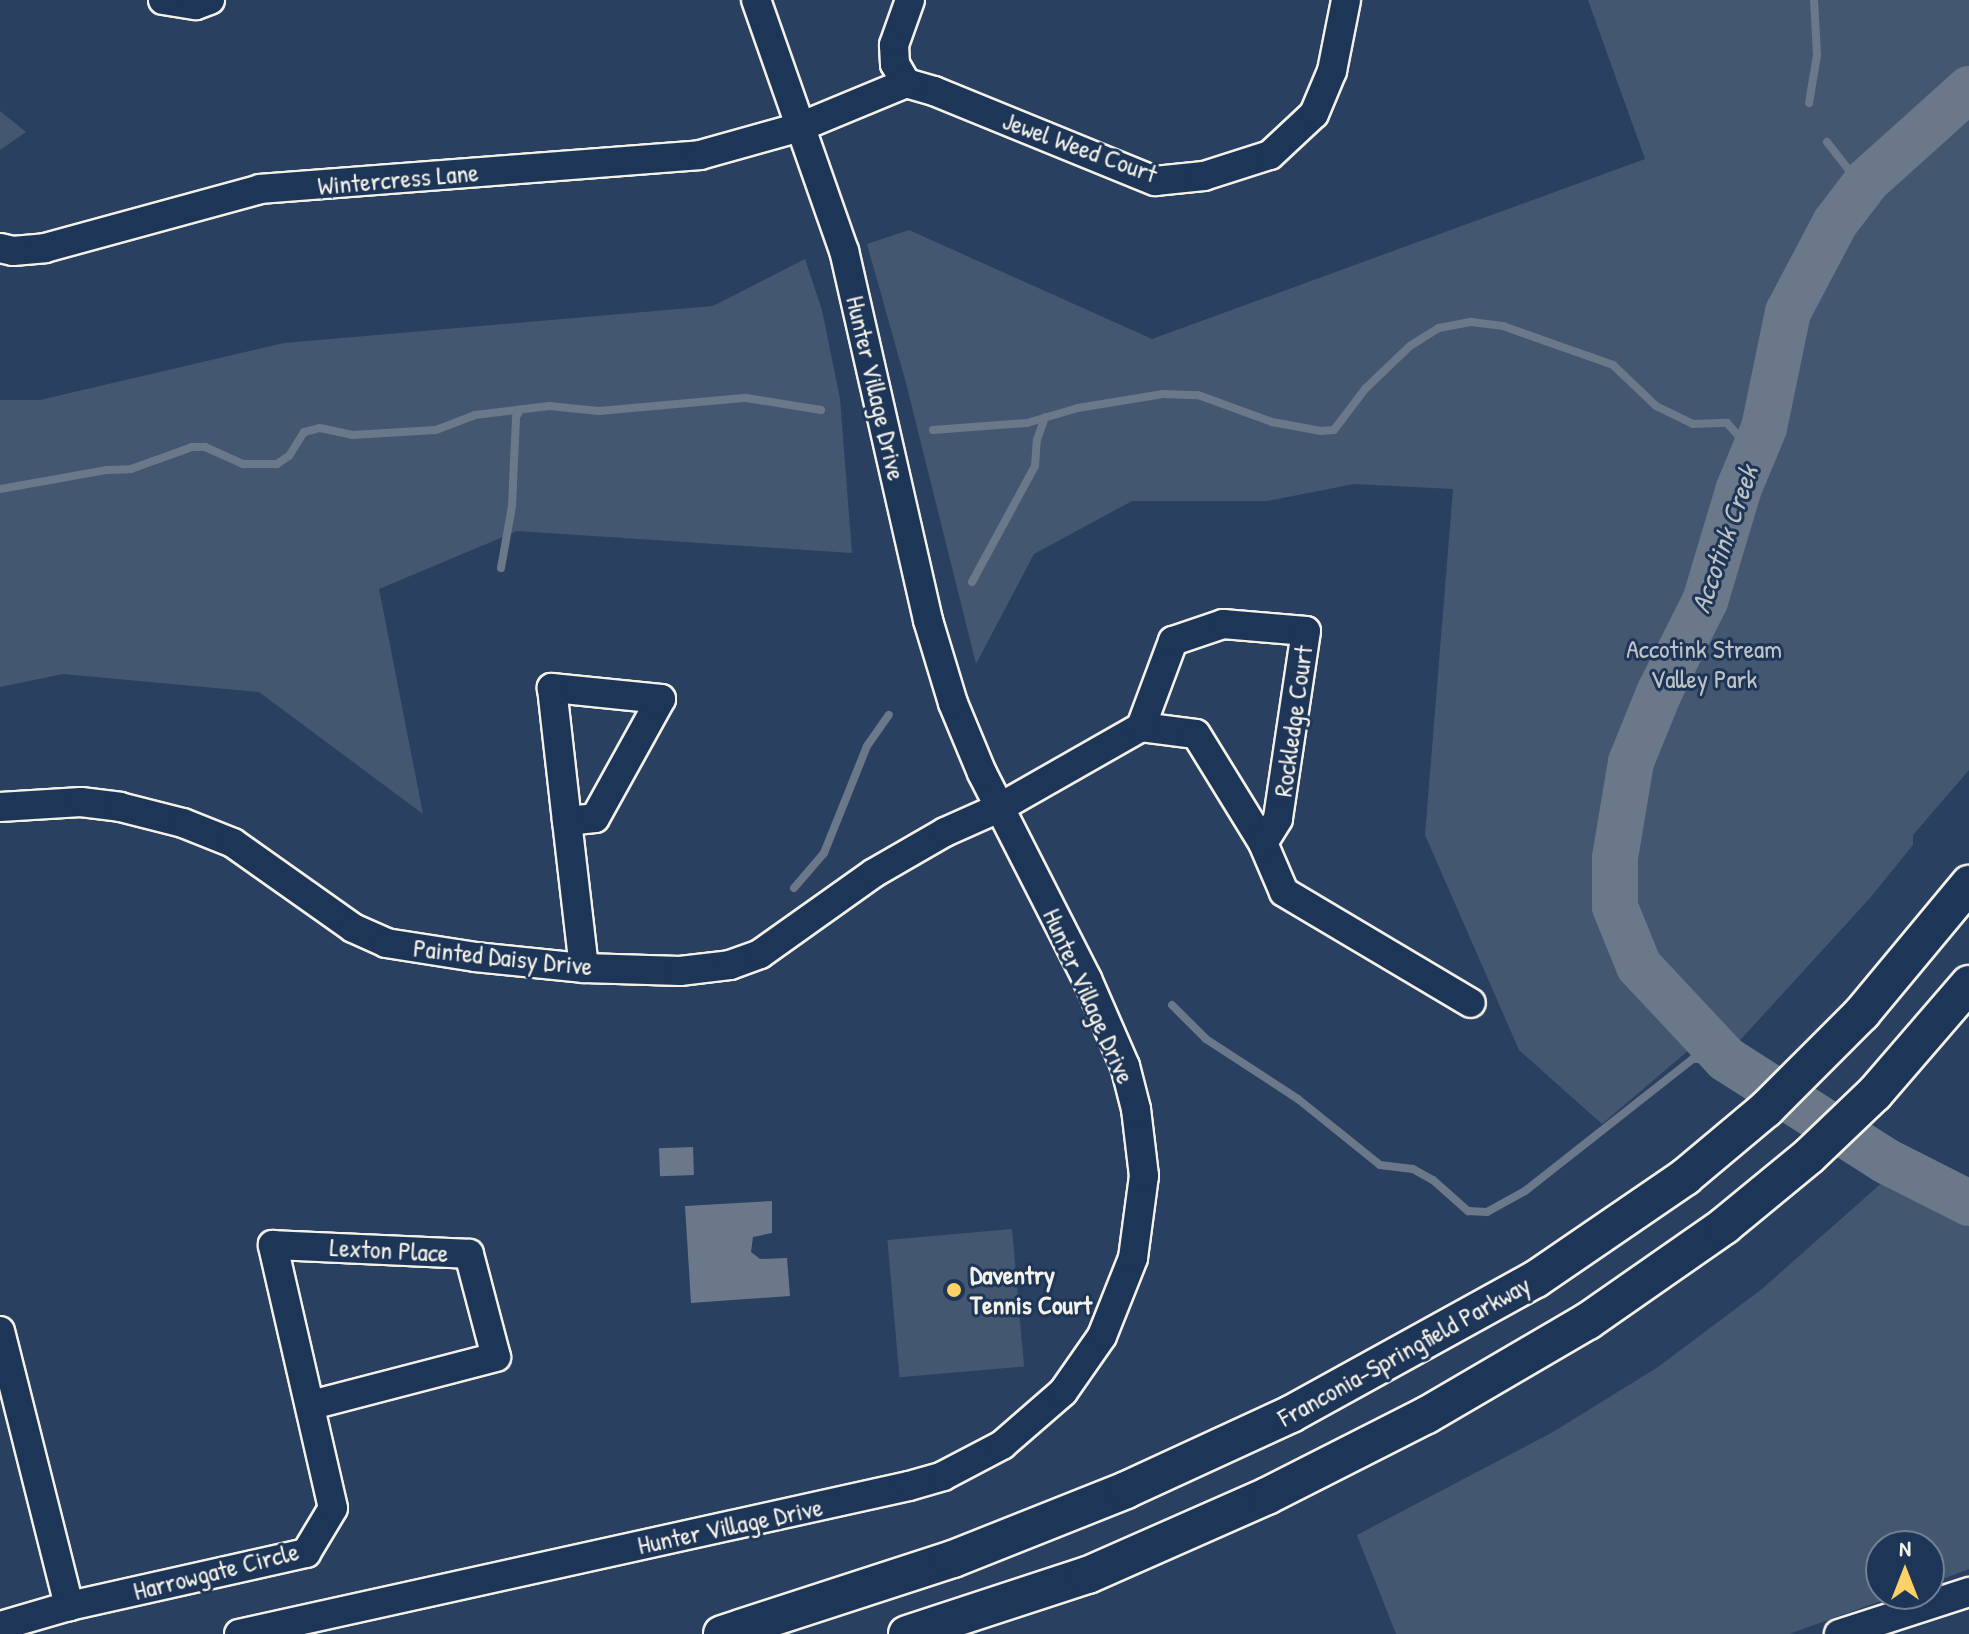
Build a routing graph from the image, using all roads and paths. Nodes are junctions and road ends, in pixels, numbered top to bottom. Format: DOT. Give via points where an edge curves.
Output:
graph roads {
  1 [pos="163,0"];
  2 [pos="210,0"];
  3 [pos="756,0"];
  4 [pos="910,0"];
  5 [pos="1346,0"];
  6 [pos="906,83"];
  7 [pos="800,127"];
  8 [pos="0,248"];
  9 [pos="1141,727"];
  10 [pos="0,807"];
  11 [pos="999,808"];
  12 [pos="567,821"];
  13 [pos="1263,843"];
  14 [pos="1969,884"];
  15 [pos="584,968"];
  16 [pos="1969,984"];
  17 [pos="1471,1003"];
  18 [pos="0,1331"];
  19 [pos="312,1405"];
  20 [pos="1088,1575"];
  21 [pos="1969,1592"];
  22 [pos="69,1606"];
  23 [pos="0,1626"];
  24 [pos="239,1634"];
  25 [pos="722,1634"];
  26 [pos="907,1634"];
  27 [pos="973,1634"];
  28 [pos="1839,1634"];
  1 -- 2 [label="street" via="196,5"];
  3 -- 7 [label="street, Hunter Village Drive"];
  4 -- 6 [label="street" via="894,45 895,64"];
  5 -- 6 [label="street, Jewel Weed Court" via="1332,71 1314,114 1270,155 1204,176 1155,181"];
  6 -- 7 [label="street"];
  7 -- 8 [label="street, Wintercress Lane" via="700,155 260,189 45,248"];
  7 -- 11 [label="street, Hunter Village Drive" via="844,251 928,620 953,703"];
  9 -- 11 [label="street"];
  9 -- 13 [label="street, Rockledge Court" via="1196,734"];
  9 -- 13 [label="street, Rockledge Court" via="1173,641 1223,624 1306,631 1278,819"];
  10 -- 15 [label="street, Painted Daisy Drive" via="81,802 159,815 233,843 353,928 386,943"];
  11 -- 15 [label="street, Painted Daisy Drive" via="874,873 760,954 730,965 680,971"];
  11 -- 24 [label="street, Hunter Village Drive" via="1087,979 1125,1066 1142,1145 1141,1218 1133,1258 1102,1336 1063,1392 1002,1445 943,1476 909,1486"];
  12 -- 12 [label="street" via="552,688 661,699 595,818"];
  12 -- 15 [label="street"];
  13 -- 17 [label="street, Rockledge Court" via="1284,892"];
  14 -- 25 [label="main road, Franconia-Springfield Parkway" via="1801,1077 1685,1177 1615,1228 1456,1326 1126,1490 953,1559"];
  16 -- 20 [label="main road" via="1844,1123 1724,1226 1588,1321 1427,1415 1267,1496"];
  18 -- 22 [label="street"];
  19 -- 19 [label="street, Lexton Place" via="273,1245 469,1254 496,1357"];
  19 -- 22 [label="street, Harrowgate Circle" via="333,1508 306,1553"];
  20 -- 26 [label="main road"];
  20 -- 27 [label="main road"];
  21 -- 28 [label="street"];
  22 -- 23 [label="street, Harrowgate Circle"];
}
